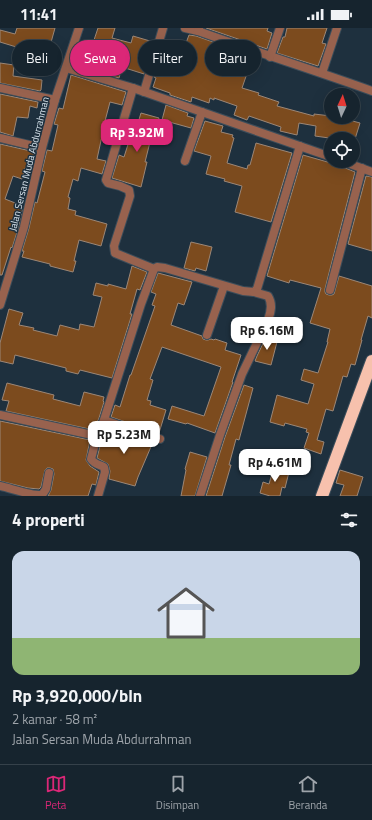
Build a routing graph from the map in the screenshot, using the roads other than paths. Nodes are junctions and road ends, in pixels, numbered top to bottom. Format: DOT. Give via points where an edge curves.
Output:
graph roads {
  1 [pos="79,28"];
  2 [pos="163,28"];
  3 [pos="185,28"];
  4 [pos="280,28"];
  5 [pos="337,28"];
  6 [pos="198,30"];
  7 [pos="270,57"];
  8 [pos="66,68"];
  9 [pos="322,73"];
  10 [pos="0,88"];
  11 [pos="133,88"];
  12 [pos="372,91"];
  13 [pos="144,92"];
  14 [pos="55,100"];
  15 [pos="202,112"];
  16 [pos="0,138"];
  17 [pos="300,146"];
  18 [pos="42,148"];
  19 [pos="324,155"];
  20 [pos="185,161"];
  21 [pos="362,168"];
  22 [pos="372,172"];
  23 [pos="154,269"];
  24 [pos="224,286"];
  25 [pos="330,290"];
  26 [pos="254,292"];
  27 [pos="0,305"];
  28 [pos="207,335"];
  29 [pos="372,361"];
  30 [pos="0,415"];
  31 [pos="104,420"];
  32 [pos="97,436"];
  33 [pos="160,439"];
  34 [pos="49,473"];
  35 [pos="0,486"];
  36 [pos="98,496"];
  37 [pos="200,496"];
  38 [pos="322,496"];
  1 -- 8 [label="street, Jalan Sersan Muda Abdurrahman"];
  2 -- 13 [label="street"];
  3 -- 6 [label="street"];
  4 -- 7 [label="street"];
  5 -- 9 [label="street"];
  6 -- 7 [label="street"];
  7 -- 9 [label="street"];
  8 -- 11 [label="street"];
  8 -- 14 [label="street, Jalan Sersan Muda Abdurrahman"];
  9 -- 12 [label="street"];
  10 -- 14 [label="street"];
  11 -- 13 [label="street"];
  11 -- 23 [label="street" via="106,180 129,190 130,196 114,246 115,253"];
  13 -- 15 [label="street"];
  14 -- 18 [label="street, Jalan Sersan Muda Abdurrahman"];
  15 -- 17 [label="street"];
  15 -- 20 [label="street"];
  16 -- 18 [label="street"];
  17 -- 19 [label="street"];
  17 -- 26 [label="street"];
  18 -- 27 [label="street, Jalan Sersan Muda Abdurrahman" via="24,227"];
  21 -- 22 [label="street"];
  21 -- 25 [label="street"];
  23 -- 24 [label="street" via="165,268"];
  23 -- 31 [label="street"];
  24 -- 26 [label="street"];
  24 -- 28 [label="street"];
  26 -- 37 [label="street" via="268,296 271,301 270,313 242,374"];
  29 -- 38 [label="highway"];
  30 -- 32 [label="street"];
  31 -- 32 [label="street"];
  31 -- 33 [label="street"];
  32 -- 36 [label="street" via="91,459 104,468 105,472"];
  34 -- 35 [label="street" via="42,495"];
}
